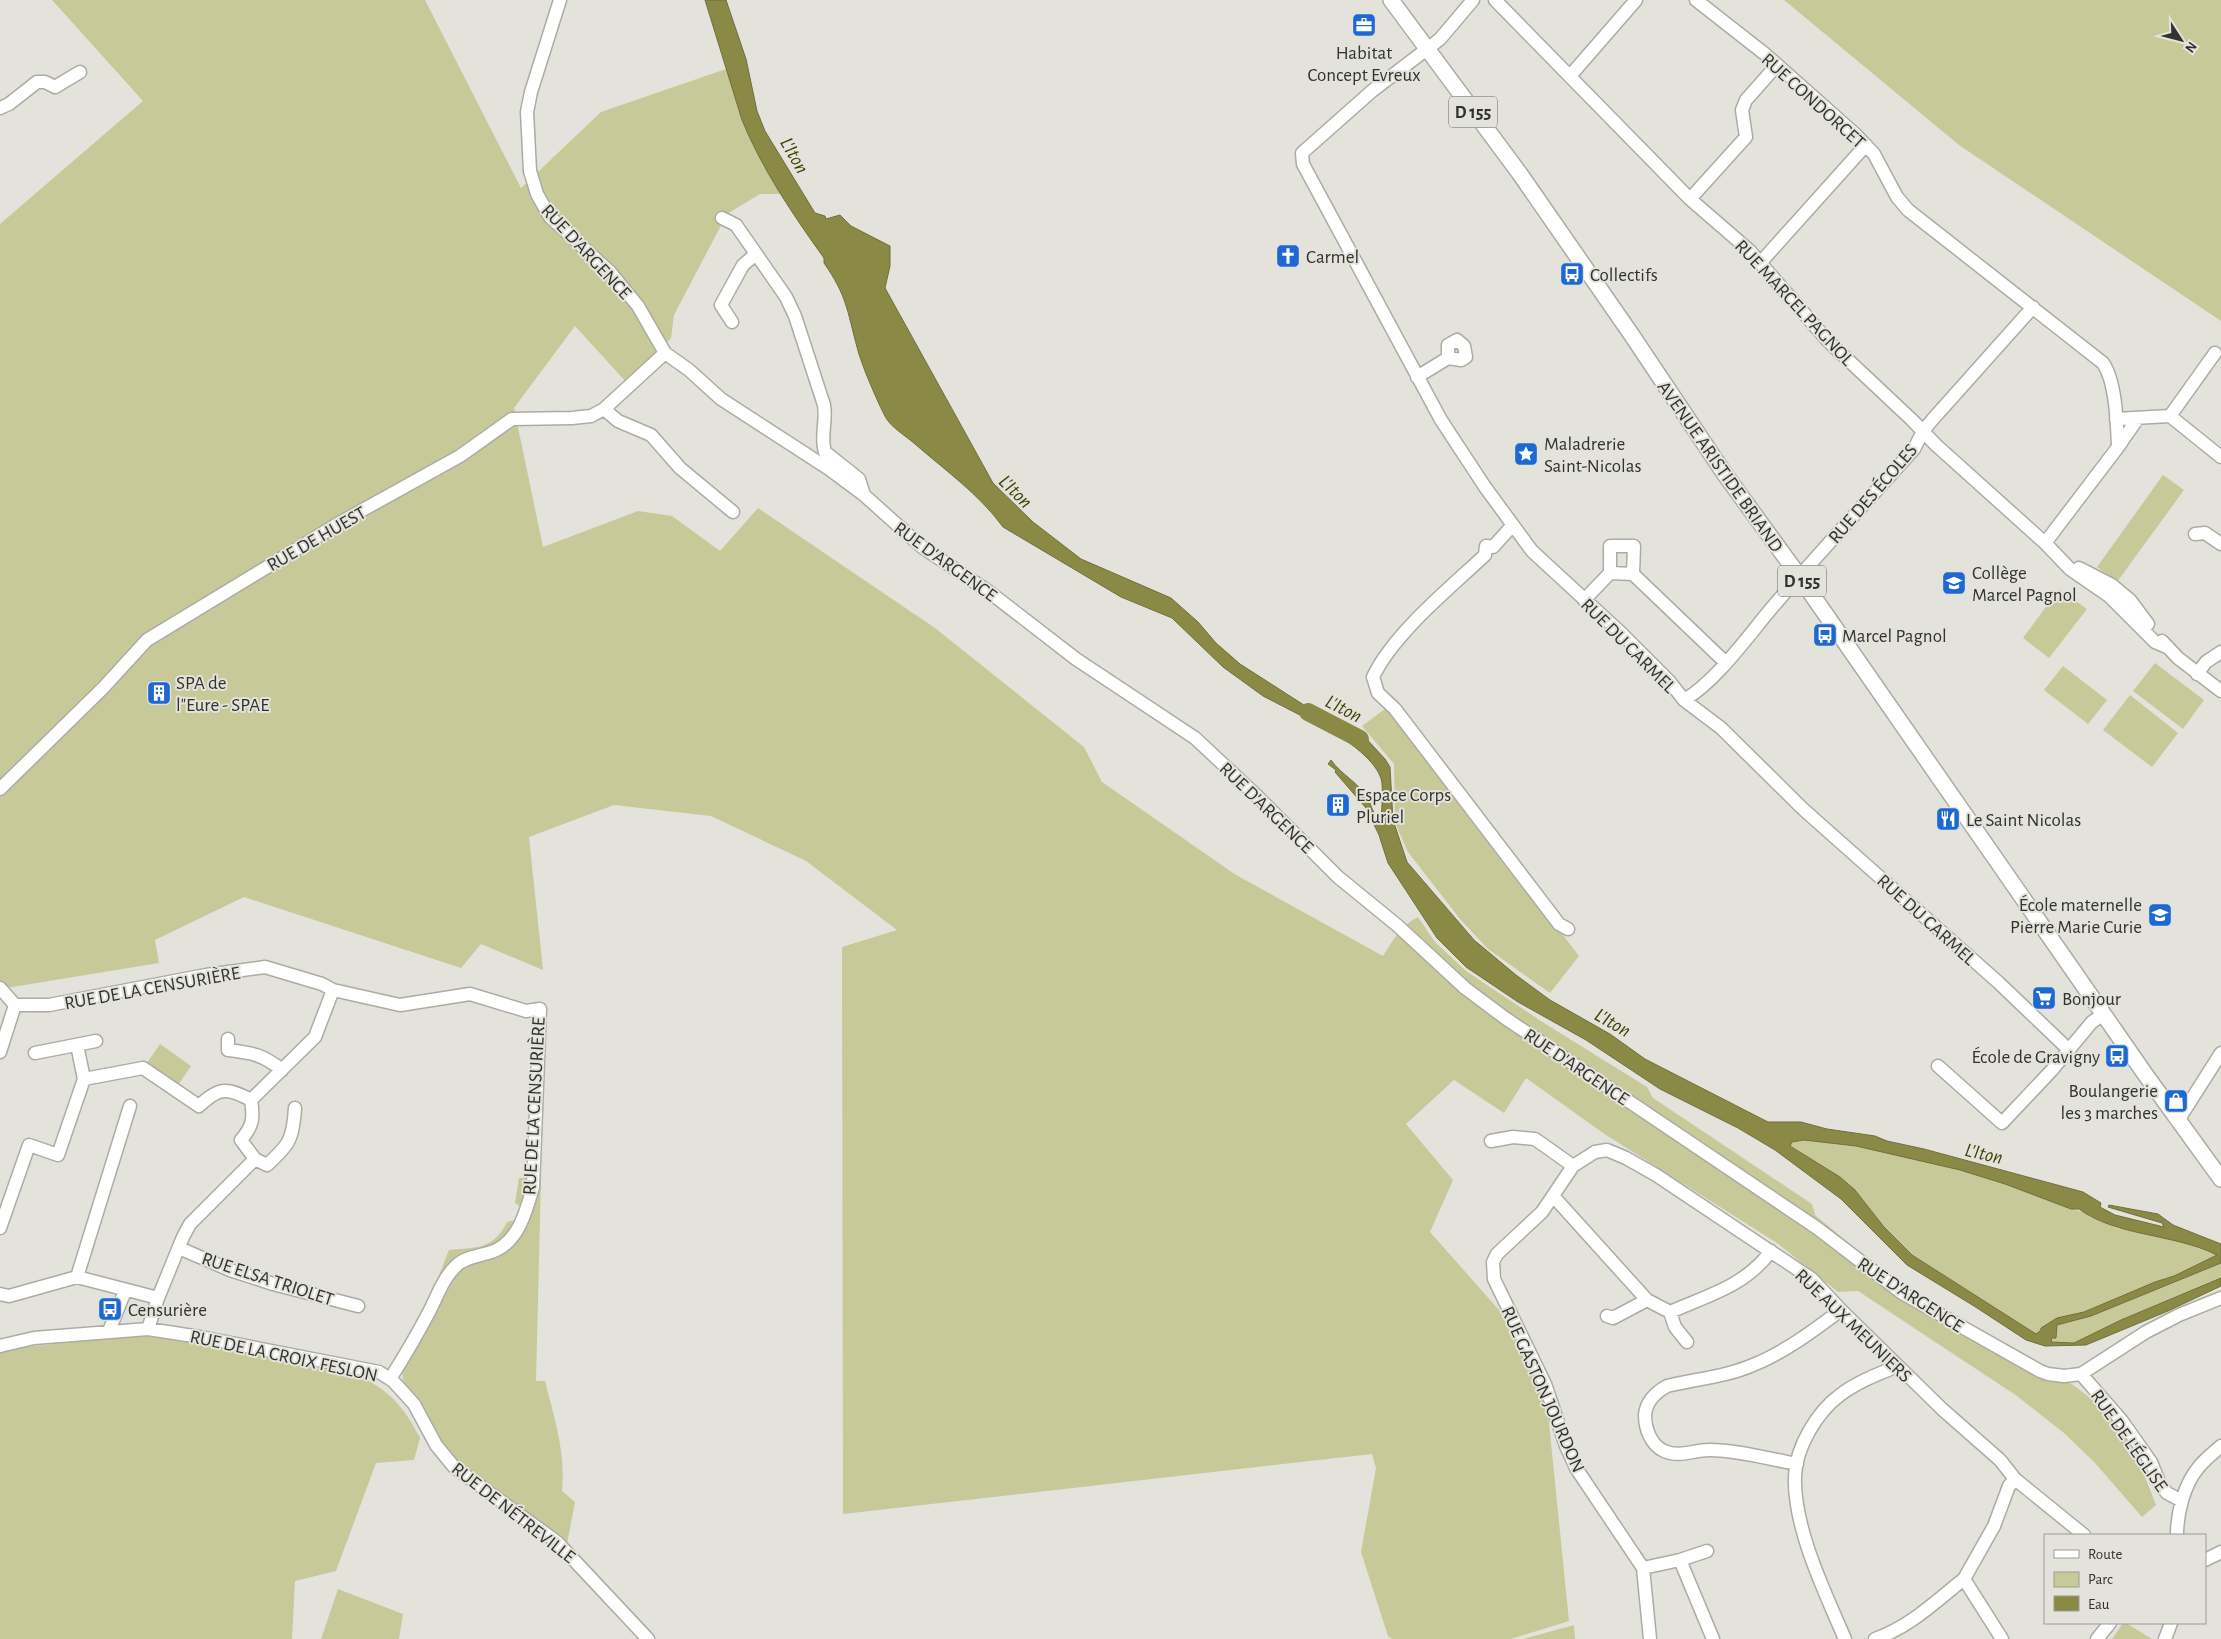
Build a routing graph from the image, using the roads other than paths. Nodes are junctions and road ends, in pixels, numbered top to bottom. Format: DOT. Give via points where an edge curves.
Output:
graph roads {
  1 [pos="560,0"];
  2 [pos="1391,0"];
  3 [pos="1473,0"];
  4 [pos="1495,0"];
  5 [pos="1636,0"];
  6 [pos="1696,0"];
  7 [pos="1427,49"];
  8 [pos="1777,65"];
  9 [pos="80,72"];
  10 [pos="1570,76"];
  11 [pos="0,108"];
  12 [pos="1866,145"];
  13 [pos="1690,199"];
  14 [pos="722,218"];
  15 [pos="756,254"];
  16 [pos="1761,262"];
  17 [pos="2033,307"];
  18 [pos="732,322"];
  19 [pos="665,352"];
  20 [pos="2214,353"];
  21 [pos="1448,358"];
  22 [pos="1417,377"];
  23 [pos="604,409"];
  24 [pos="2170,416"];
  25 [pos="2138,418"];
  26 [pos="2116,419"];
  27 [pos="1923,431"];
  28 [pos="2118,447"];
  29 [pos="2221,457"];
  30 [pos="864,495"];
  31 [pos="733,512"];
  32 [pos="1512,526"];
  33 [pos="2195,534"];
  34 [pos="2045,543"];
  35 [pos="2221,544"];
  36 [pos="1610,573"];
  37 [pos="1633,574"];
  38 [pos="1798,576"];
  39 [pos="1584,600"];
  40 [pos="2221,652"];
  41 [pos="1725,662"];
  42 [pos="2198,674"];
  43 [pos="2221,691"];
  44 [pos="1684,700"];
  45 [pos="0,789"];
  46 [pos="1568,929"];
  47 [pos="0,988"];
  48 [pos="332,990"];
  49 [pos="15,1005"];
  50 [pos="2104,1014"];
  51 [pos="228,1039"];
  52 [pos="96,1041"];
  53 [pos="77,1045"];
  54 [pos="2068,1050"];
  55 [pos="0,1052"];
  56 [pos="2221,1052"];
  57 [pos="35,1053"];
  58 [pos="1938,1066"];
  59 [pos="282,1070"];
  60 [pos="84,1079"];
  61 [pos="251,1100"];
  62 [pos="130,1106"];
  63 [pos="295,1108"];
  64 [pos="2179,1119"];
  65 [pos="1491,1141"];
  66 [pos="255,1159"];
  67 [pos="1573,1166"];
  68 [pos="2221,1179"];
  69 [pos="1554,1197"];
  70 [pos="0,1228"];
  71 [pos="179,1248"];
  72 [pos="1771,1251"];
  73 [pos="77,1277"];
  74 [pos="125,1291"];
  75 [pos="0,1294"];
  76 [pos="158,1298"];
  77 [pos="2221,1298"];
  78 [pos="1647,1300"];
  79 [pos="358,1306"];
  80 [pos="1841,1310"];
  81 [pos="1670,1312"];
  82 [pos="1607,1316"];
  83 [pos="148,1328"];
  84 [pos="109,1331"];
  85 [pos="1687,1342"];
  86 [pos="0,1346"];
  87 [pos="1898,1366"];
  88 [pos="2081,1374"];
  89 [pos="390,1379"];
  90 [pos="2221,1446"];
  91 [pos="1797,1464"];
  92 [pos="2015,1478"];
  93 [pos="2182,1501"];
  94 [pos="2083,1534"];
  95 [pos="2177,1534"];
  96 [pos="1707,1551"];
  97 [pos="2221,1552"];
  98 [pos="1680,1560"];
  99 [pos="2206,1560"];
  100 [pos="1643,1568"];
  101 [pos="1964,1579"];
  102 [pos="2109,1624"];
  103 [pos="648,1639"];
  104 [pos="1650,1639"];
  105 [pos="1713,1639"];
  106 [pos="1845,1639"];
  107 [pos="1875,1639"];
  108 [pos="2002,1639"];
  109 [pos="2097,1639"];
  1 -- 19 [label="street, RUE D'ARGENCE" via="527,112 530,170 536,194 550,217 610,272 638,306"];
  2 -- 7 [label="main road, D 155"];
  3 -- 7 [label="street" via="1440,39"];
  4 -- 10 [label="street, RUE MARCEL PAGNOL"];
  5 -- 10 [label="street"];
  6 -- 8 [label="street, RUE CONDORCET"];
  7 -- 22 [label="street, RUE DU CARMEL" via="1372,91 1302,154 1303,164"];
  7 -- 38 [label="main road, AVENUE ARISTIDE BRIAND / D 155" via="1520,174"];
  8 -- 12 [label="street, RUE CONDORCET"];
  8 -- 13 [label="street" via="1746,100 1742,110 1746,137"];
  9 -- 11 [label="street" via="55,87 37,82"];
  10 -- 13 [label="street, RUE MARCEL PAGNOL"];
  12 -- 16 [label="street"];
  12 -- 17 [label="street, RUE CONDORCET" via="1908,210"];
  13 -- 16 [label="street, RUE MARCEL PAGNOL"];
  14 -- 15 [label="street" via="736,225"];
  15 -- 18 [label="street" via="743,265 721,305"];
  15 -- 30 [label="street" via="795,316 824,405 826,452 859,479"];
  16 -- 27 [label="street, RUE MARCEL PAGNOL" via="1828,341"];
  17 -- 26 [label="street, RUE CONDORCET" via="2103,362 2108,370"];
  17 -- 27 [label="street, RUE DES ÉCOLES"];
  19 -- 23 [label="street, RUE DE HUEST"];
  19 -- 30 [label="street, RUE D'ARGENCE" via="721,399 829,468"];
  20 -- 24 [label="street"];
  21 -- 22 [label="street"];
  22 -- 32 [label="street, RUE DU CARMEL" via="1441,420"];
  23 -- 31 [label="street" via="618,421 651,436 680,468"];
  23 -- 45 [label="street, RUE DE HUEST" via="591,416 512,419 460,456 333,527 148,640"];
  24 -- 25 [label="street"];
  24 -- 29 [label="street"];
  25 -- 26 [label="street"];
  25 -- 28 [label="street"];
  26 -- 28 [label="street, RUE CONDORCET"];
  27 -- 34 [label="street, RUE MARCEL PAGNOL"];
  27 -- 38 [label="street, RUE DES ÉCOLES" via="1914,449"];
  28 -- 34 [label="street"];
  30 -- 88 [label="street, RUE D'ARGENCE" via="922,547 988,591 1076,659 1195,738 1338,877 1398,926 1465,988 1505,1018 1817,1228 1902,1292 2040,1371 2064,1376"];
  32 -- 39 [label="street, RUE DU CARMEL" via="1532,551"];
  32 -- 46 [label="street" via="1493,547 1486,546 1485,555 1405,633 1382,658 1373,677 1378,692 1395,709 1559,924"];
  33 -- 35 [label="street" via="2205,533"];
  34 -- 42 [label="street, RUE MARCEL PAGNOL" via="2070,569 2125,610 2155,642 2167,647"];
  36 -- 37 [label="street"];
  36 -- 37 [label="street" via="1610,546 1634,546"];
  36 -- 39 [label="street"];
  37 -- 41 [label="street"];
  38 -- 41 [label="street, RUE DES ÉCOLES"];
  38 -- 50 [label="main road, AVENUE ARISTIDE BRIAND / D 155"];
  39 -- 44 [label="street, RUE DU CARMEL" via="1669,681"];
  40 -- 42 [label="street" via="2206,662"];
  41 -- 44 [label="street, RUE DES ÉCOLES" via="1702,689"];
  42 -- 43 [label="street, RUE MARCEL PAGNOL"];
  44 -- 54 [label="street, RUE DU CARMEL" via="1721,728 1803,809 1999,983"];
  47 -- 49 [label="street"];
  48 -- 49 [label="street, RUE DE LA CENSURIÈRE" via="265,967 49,1005"];
  48 -- 59 [label="street" via="315,1036"];
  48 -- 89 [label="street, RUE DE LA CENSURIÈRE" via="400,1005 470,994 526,1011 540,1009 533,1187 518,1229 510,1241 495,1251 457,1264 444,1280 413,1343"];
  49 -- 55 [label="street"];
  50 -- 54 [label="street" via="2092,1022"];
  50 -- 64 [label="main road, AVENUE ARISTIDE BRIAND / D 155"];
  51 -- 59 [label="street" via="228,1050 267,1058"];
  52 -- 53 [label="street"];
  53 -- 57 [label="street"];
  53 -- 60 [label="street"];
  54 -- 58 [label="street" via="2002,1123"];
  56 -- 64 [label="street"];
  59 -- 61 [label="street"];
  60 -- 61 [label="street" via="143,1068 199,1106 210,1095 224,1089"];
  60 -- 70 [label="street" via="58,1155 29,1145"];
  61 -- 66 [label="street" via="254,1120 241,1140"];
  62 -- 73 [label="street"];
  63 -- 66 [label="street" via="293,1131 287,1145 267,1165"];
  64 -- 68 [label="main road, AVENUE ARISTIDE BRIAND / D 155"];
  65 -- 67 [label="street" via="1513,1137 1535,1139"];
  66 -- 71 [label="street" via="190,1224"];
  67 -- 69 [label="street, RUE GASTON JOURDON"];
  67 -- 72 [label="street, RUE AUX MEUNIERS" via="1596,1152 1607,1150 1626,1158"];
  69 -- 78 [label="street"];
  69 -- 100 [label="street, RUE GASTON JOURDON" via="1497,1254 1493,1262 1494,1279 1545,1384 1576,1468"];
  71 -- 76 [label="street"];
  71 -- 79 [label="street, RUE ELSA TRIOLET" via="273,1284"];
  72 -- 80 [label="street, RUE AUX MEUNIERS" via="1812,1279"];
  72 -- 81 [label="street" via="1736,1284"];
  73 -- 74 [label="street"];
  73 -- 75 [label="street" via="9,1296"];
  74 -- 76 [label="street"];
  74 -- 84 [label="street"];
  76 -- 83 [label="street"];
  77 -- 88 [label="street" via="2146,1332"];
  78 -- 81 [label="street"];
  78 -- 82 [label="street" via="1614,1318"];
  80 -- 87 [label="street, RUE AUX MEUNIERS"];
  80 -- 91 [label="street" via="1805,1337 1753,1365 1659,1390 1646,1411 1649,1435 1663,1450 1677,1454 1708,1450"];
  81 -- 85 [label="street" via="1675,1327"];
  83 -- 84 [label="street, RUE DE LA CROIX FESLON"];
  83 -- 89 [label="street, RUE DE LA CROIX FESLON" via="362,1368"];
  84 -- 86 [label="street, RUE DE LA CROIX FESLON" via="34,1338"];
  87 -- 91 [label="street" via="1858,1383 1830,1404 1809,1433"];
  87 -- 92 [label="street, RUE AUX MEUNIERS" via="2000,1460"];
  88 -- 93 [label="street, RUE DE L'ÉGLISE" via="2132,1435 2151,1462 2166,1493"];
  89 -- 103 [label="street, RUE DE NÉTREVILLE" via="414,1404 436,1445 454,1467 557,1542"];
  90 -- 93 [label="street" via="2198,1467"];
  91 -- 106 [label="street" via="1795,1483 1801,1525"];
  92 -- 94 [label="street, RUE AUX MEUNIERS"];
  92 -- 101 [label="street" via="1994,1526"];
  93 -- 95 [label="street"];
  96 -- 98 [label="street"];
  97 -- 99 [label="street"];
  98 -- 100 [label="street"];
  98 -- 105 [label="street"];
  100 -- 104 [label="street"];
  101 -- 107 [label="street" via="1928,1610"];
  101 -- 108 [label="street"];
  102 -- 109 [label="street"];
}
